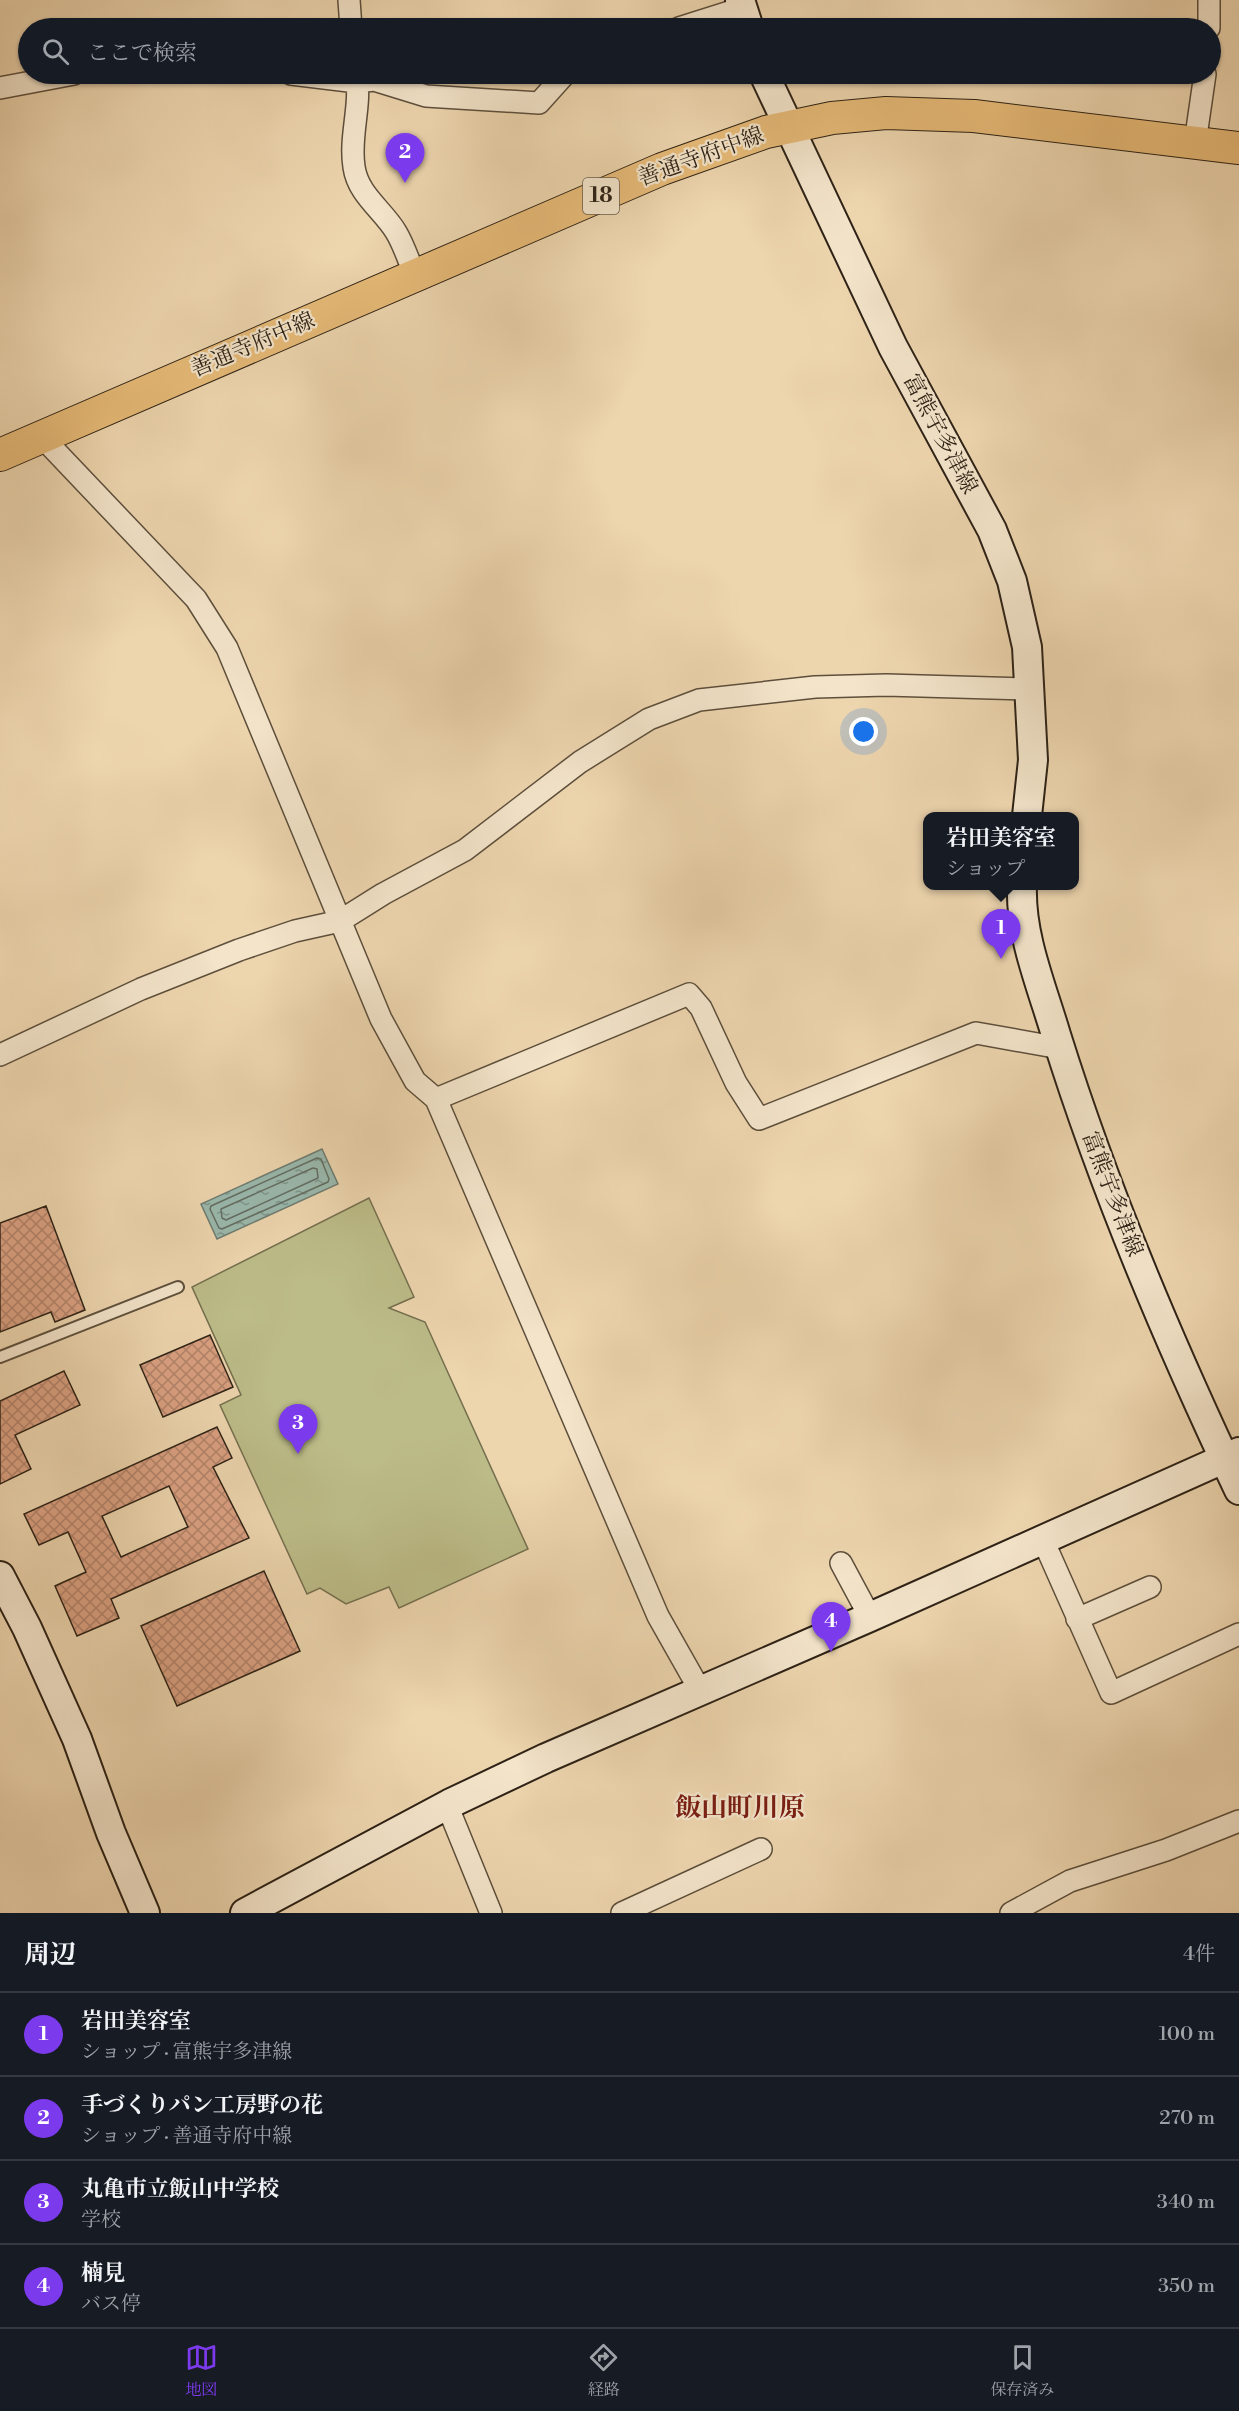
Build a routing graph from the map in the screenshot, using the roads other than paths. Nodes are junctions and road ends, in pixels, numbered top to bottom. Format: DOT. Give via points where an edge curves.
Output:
graph roads {
  1 [pos="349,0"];
  2 [pos="1209,0"];
  3 [pos="743,12"];
  4 [pos="350,18"];
  5 [pos="719,18"];
  6 [pos="1209,18"];
  7 [pos="21,84"];
  8 [pos="358,84"];
  9 [pos="387,84"];
  10 [pos="556,84"];
  11 [pos="768,84"];
  12 [pos="1204,84"];
  13 [pos="0,88"];
  14 [pos="788,128"];
  15 [pos="1195,143"];
  16 [pos="1239,148"];
  17 [pos="415,275"];
  18 [pos="42,437"];
  19 [pos="0,455"];
  20 [pos="1028,689"];
  21 [pos="1027,812"];
  22 [pos="1023,890"];
  23 [pos="340,921"];
  24 [pos="1060,1048"];
  25 [pos="0,1055"];
  26 [pos="436,1099"];
  27 [pos="178,1287"];
  28 [pos="0,1357"];
  29 [pos="1231,1455"];
  30 [pos="1239,1490"];
  31 [pos="1043,1540"];
  32 [pos="841,1563"];
  33 [pos="0,1576"];
  34 [pos="1150,1587"];
  35 [pos="870,1617"];
  36 [pos="1077,1619"];
  37 [pos="1239,1634"];
  38 [pos="701,1692"];
  39 [pos="447,1805"];
  40 [pos="1239,1821"];
  41 [pos="761,1850"];
  42 [pos="145,1913"];
  43 [pos="245,1913"];
  44 [pos="491,1913"];
  45 [pos="622,1913"];
  46 [pos="1011,1913"];
  1 -- 4 [label="street"];
  2 -- 6 [label="street"];
  3 -- 5 [label="street"];
  7 -- 13 [label="street"];
  8 -- 17 [label="street" via="354,166 360,185 396,232"];
  9 -- 10 [label="street" via="426,96 539,103"];
  11 -- 14 [label="main road, 富熊宇多津線"];
  12 -- 15 [label="street"];
  14 -- 15 [label="main road, 善通寺府中線 / 18" via="832,118 925,113"];
  14 -- 17 [label="main road, 善通寺府中線 / 18" via="699,154"];
  14 -- 20 [label="main road, 富熊宇多津線" via="893,347 992,530 1012,582 1027,646"];
  15 -- 16 [label="main road, 善通寺府中線 / 18"];
  17 -- 18 [label="main road, 善通寺府中線 / 18"];
  18 -- 19 [label="main road, 善通寺府中線 / 18"];
  18 -- 23 [label="street" via="196,599 227,648"];
  20 -- 21 [label="main road, 富熊宇多津線" via="1033,760"];
  20 -- 23 [label="street" via="815,687 699,700 649,719 599,749 465,850"];
  22 -- 24 [label="main road, 富熊宇多津線" via="1028,943"];
  23 -- 25 [label="street" via="239,950 141,989"];
  23 -- 26 [label="street" via="381,1019 415,1082"];
  24 -- 26 [label="street" via="976,1033 759,1119 736,1083 701,1008 689,994"];
  24 -- 29 [label="main road, 富熊宇多津線" via="1123,1228"];
  26 -- 38 [label="street" via="658,1616"];
  27 -- 28 [label="lane"];
  29 -- 30 [label="main road, 富熊宇多津線"];
  29 -- 31 [label="main road"];
  31 -- 35 [label="main road"];
  31 -- 36 [label="street"];
  32 -- 35 [label="street"];
  33 -- 42 [label="main road" via="78,1739"];
  34 -- 36 [label="street"];
  35 -- 38 [label="main road"];
  36 -- 37 [label="street" via="1111,1693"];
  38 -- 39 [label="main road"];
  39 -- 43 [label="main road"];
  39 -- 44 [label="street"];
  40 -- 46 [label="street" via="1166,1851 1070,1881"];
  41 -- 45 [label="street"];
}
